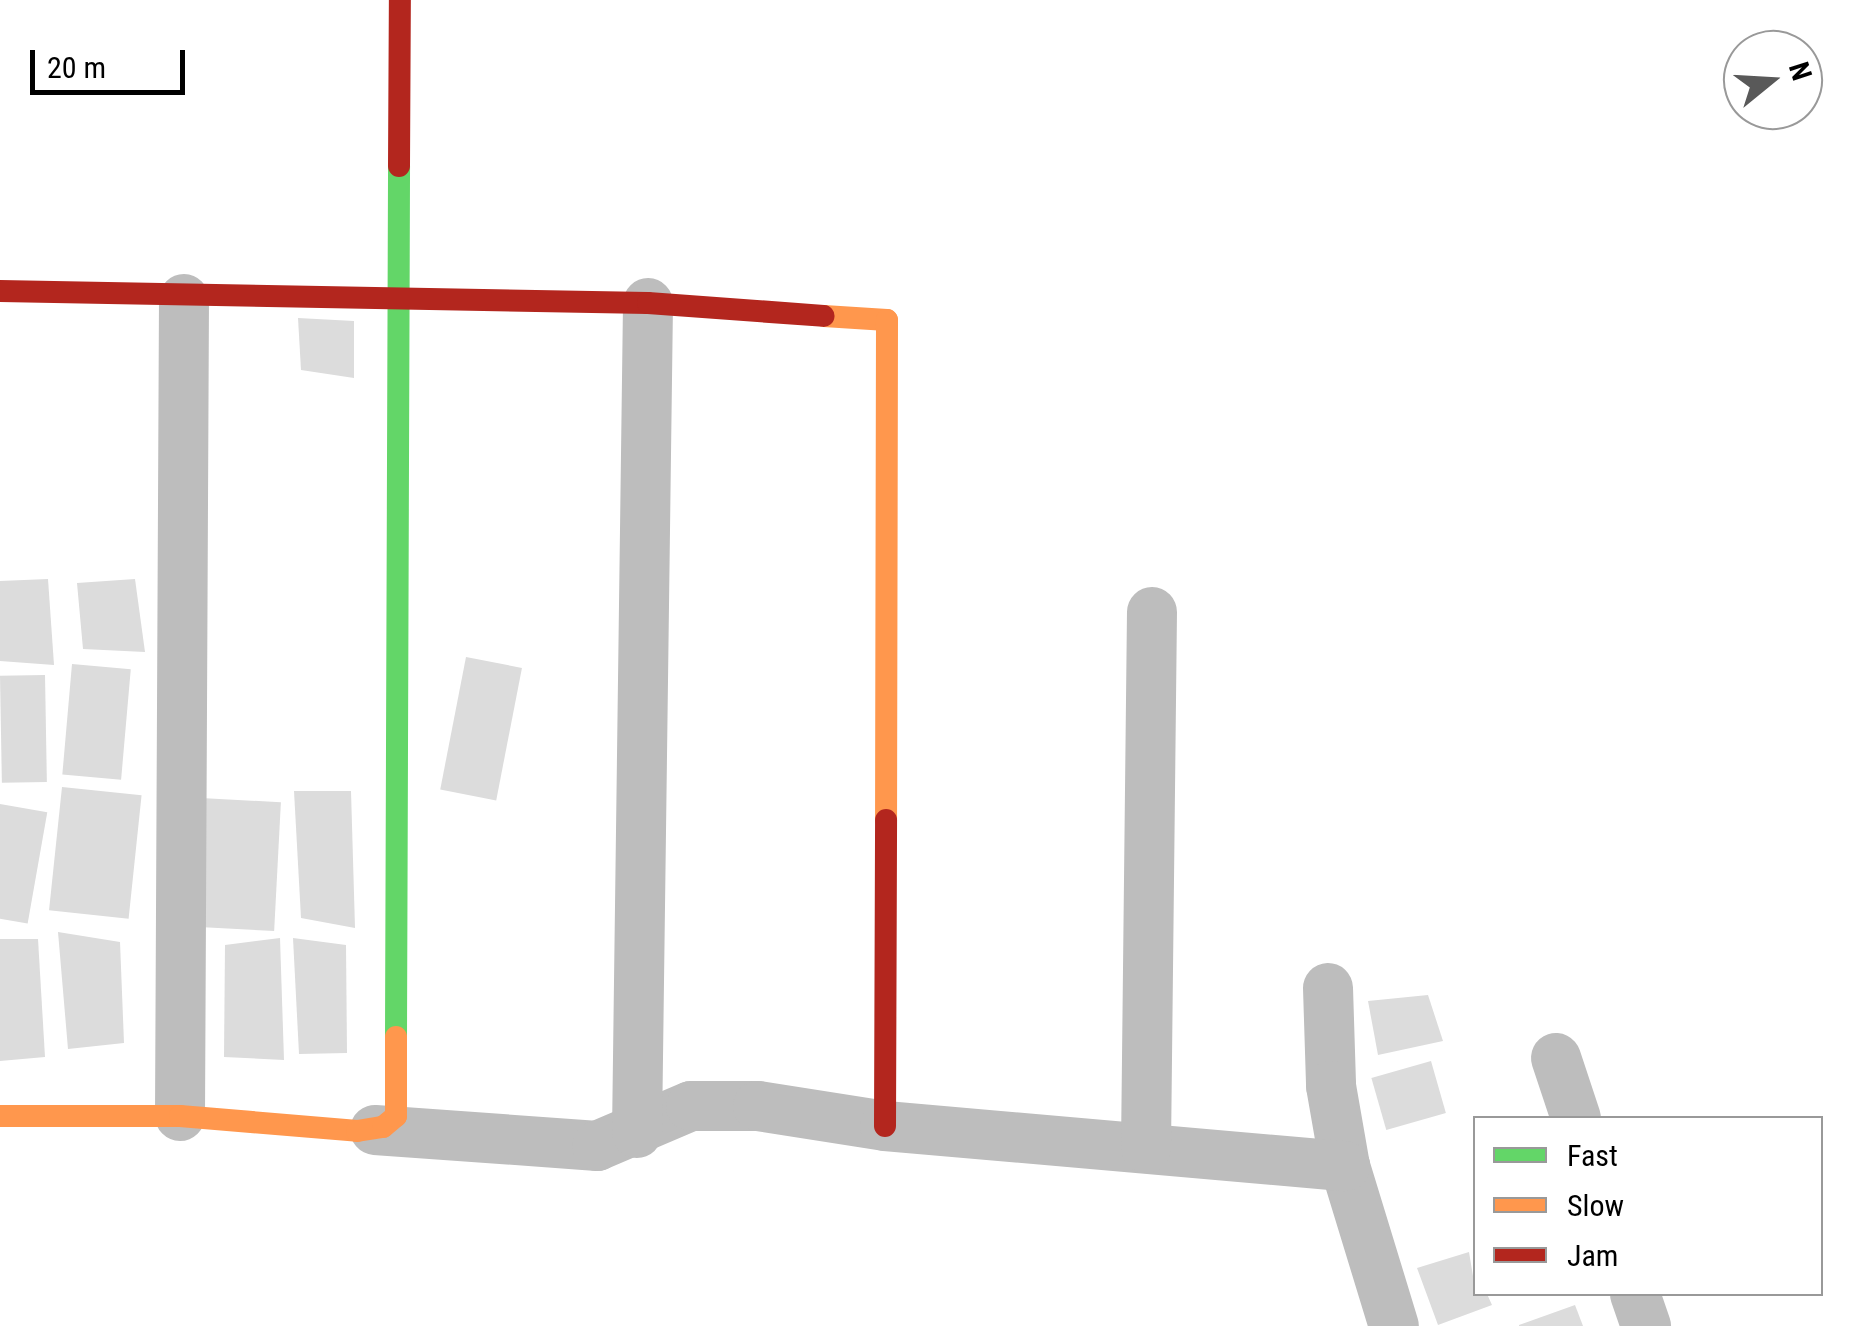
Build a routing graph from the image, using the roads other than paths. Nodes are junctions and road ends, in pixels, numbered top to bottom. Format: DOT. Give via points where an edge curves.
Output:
graph roads {
  1 [pos="400,0"];
  2 [pos="0,291"];
  3 [pos="184,299"];
  4 [pos="403,301"];
  5 [pos="648,302"];
  6 [pos="1152,612"];
  7 [pos="1328,988"];
  8 [pos="1556,1058"];
  9 [pos="0,1116"];
  10 [pos="180,1116"];
  11 [pos="1575,1116"];
  12 [pos="885,1126"];
  13 [pos="375,1130"];
  14 [pos="636,1134"];
  15 [pos="1146,1148"];
  16 [pos="1345,1166"];
  17 [pos="1636,1296"];
  18 [pos="1394,1326"];
  19 [pos="1646,1326"];
  1 -- 4 [label="street"];
  2 -- 3 [label="street"];
  3 -- 4 [label="street"];
  3 -- 10 [label="street"];
  4 -- 5 [label="street"];
  4 -- 13 [label="street" via="399,1096 391,1124"];
  5 -- 12 [label="street" via="887,320"];
  5 -- 14 [label="street"];
  6 -- 15 [label="street"];
  7 -- 16 [label="street" via="1331,1086"];
  8 -- 11 [label="street"];
  9 -- 10 [label="street"];
  10 -- 13 [label="street"];
  12 -- 14 [label="street" via="758,1106 692,1106"];
  12 -- 15 [label="street"];
  13 -- 14 [label="street" via="596,1146"];
  15 -- 16 [label="street"];
  16 -- 18 [label="street"];
  17 -- 19 [label="street"];
}
